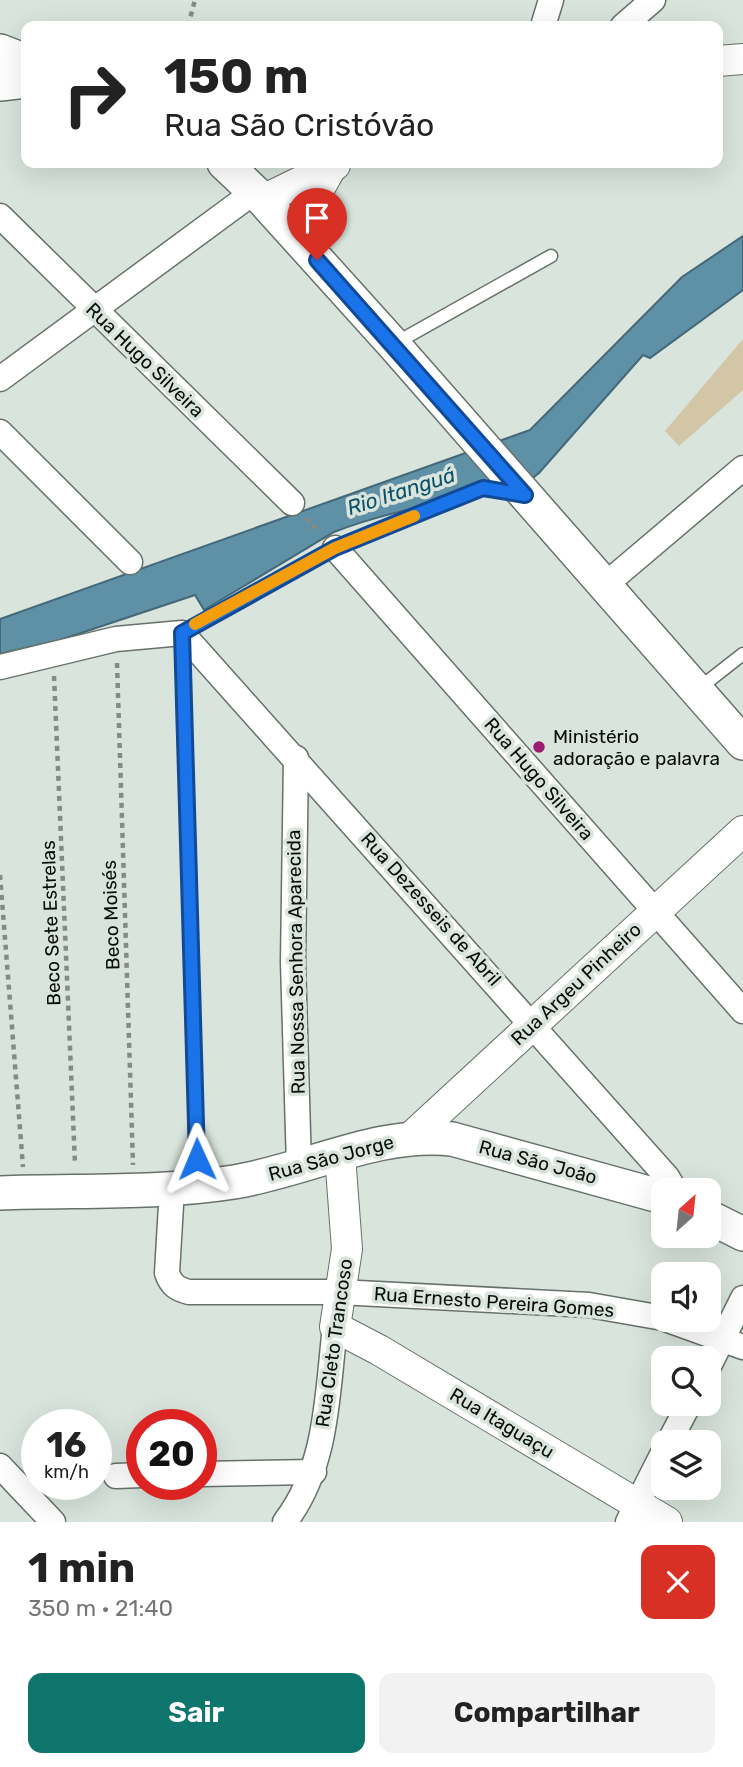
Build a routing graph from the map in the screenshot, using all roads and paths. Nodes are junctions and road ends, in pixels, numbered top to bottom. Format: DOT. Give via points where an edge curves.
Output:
graph roads {
  1 [pos="195,0"];
  2 [pos="551,0"];
  3 [pos="653,0"];
  4 [pos="189,21"];
  5 [pos="545,21"];
  6 [pos="629,21"];
  7 [pos="0,51"];
  8 [pos="21,59"];
  9 [pos="743,59"];
  10 [pos="723,61"];
  11 [pos="21,82"];
  12 [pos="0,84"];
  13 [pos="229,168"];
  14 [pos="326,168"];
  15 [pos="333,168"];
  16 [pos="259,196"];
  17 [pos="0,216"];
  18 [pos="302,244"];
  19 [pos="551,256"];
  20 [pos="94,310"];
  21 [pos="393,344"];
  22 [pos="0,379"];
  23 [pos="0,432"];
  24 [pos="743,468"];
  25 [pos="523,492"];
  26 [pos="296,507"];
  27 [pos="330,543"];
  28 [pos="130,562"];
  29 [pos="605,585"];
  30 [pos="182,633"];
  31 [pos="116,639"];
  32 [pos="54,654"];
  33 [pos="743,654"];
  34 [pos="0,667"];
  35 [pos="697,690"];
  36 [pos="743,742"];
  37 [pos="296,758"];
  38 [pos="743,831"];
  39 [pos="0,875"];
  40 [pos="655,911"];
  41 [pos="743,1011"];
  42 [pos="533,1023"];
  43 [pos="410,1138"];
  44 [pos="340,1155"];
  45 [pos="299,1167"];
  46 [pos="668,1178"];
  47 [pos="185,1187"];
  48 [pos="134,1190"];
  49 [pos="77,1191"];
  50 [pos="13,1193"];
  51 [pos="651,1194"];
  52 [pos="721,1223"];
  53 [pos="743,1234"];
  54 [pos="339,1292"];
  55 [pos="743,1298"];
  56 [pos="651,1316"];
  57 [pos="335,1327"];
  58 [pos="702,1332"];
  59 [pos="733,1343"];
  60 [pos="0,1466"];
  61 [pos="314,1472"];
  62 [pos="217,1474"];
  63 [pos="116,1476"];
  64 [pos="126,1476"];
  65 [pos="651,1476"];
  66 [pos="632,1513"];
  67 [pos="52,1522"];
  68 [pos="285,1522"];
  69 [pos="667,1522"];
  1 -- 4 [label="path"];
  2 -- 5 [label="street"];
  3 -- 6 [label="street"];
  7 -- 8 [label="main road"];
  9 -- 10 [label="street"];
  11 -- 12 [label="main road"];
  13 -- 16 [label="main road"];
  14 -- 16 [label="street"];
  15 -- 18 [label="street" via="313,204"];
  16 -- 18 [label="main road"];
  16 -- 20 [label="street"];
  17 -- 20 [label="street, Rua Hugo Silveira"];
  18 -- 21 [label="main road"];
  19 -- 21 [label="lane"];
  20 -- 22 [label="street"];
  20 -- 26 [label="street, Rua Hugo Silveira"];
  21 -- 25 [label="main road"];
  23 -- 28 [label="street"];
  24 -- 29 [label="street"];
  25 -- 27 [label="lane" via="483,488"];
  25 -- 29 [label="main road"];
  26 -- 27 [label="path"];
  27 -- 30 [label="lane"];
  27 -- 40 [label="street, Rua Hugo Silveira"];
  29 -- 35 [label="main road"];
  30 -- 31 [label="street"];
  30 -- 37 [label="street, Rua Dezesseis de Abril"];
  30 -- 47 [label="lane"];
  31 -- 32 [label="street"];
  31 -- 48 [label="path, Beco Moisés"];
  32 -- 34 [label="street"];
  32 -- 49 [label="path, Beco Sete Estrelas"];
  33 -- 35 [label="lane"];
  35 -- 36 [label="main road"];
  37 -- 42 [label="street, Rua Dezesseis de Abril"];
  37 -- 45 [label="street, Rua Nossa Senhora Aparecida" via="293,962"];
  38 -- 40 [label="street, Rua Argeu Pinheiro"];
  39 -- 50 [label="path"];
  40 -- 41 [label="street, Rua Hugo Silveira"];
  40 -- 42 [label="street, Rua Argeu Pinheiro"];
  42 -- 43 [label="street, Rua Argeu Pinheiro"];
  42 -- 46 [label="street, Rua Dezesseis de Abril"];
  43 -- 44 [label="main road, Rua São Jorge"];
  43 -- 51 [label="main road, Rua São João" via="452,1139"];
  44 -- 45 [label="main road, Rua São Jorge"];
  44 -- 54 [label="street, Rua Cleto Trancoso" via="347,1249"];
  45 -- 47 [label="main road, Rua São Jorge"];
  47 -- 48 [label="main road, Rua São Jorge"];
  47 -- 54 [label="street, Rua Ernesto Pereira Gomes" via="167,1273 177,1289"];
  48 -- 49 [label="main road, Rua São Jorge"];
  49 -- 50 [label="main road, Rua São Jorge"];
  52 -- 53 [label="main road"];
  54 -- 56 [label="street, Rua Ernesto Pereira Gomes" via="589,1305"];
  54 -- 57 [label="street, Rua Cleto Trancoso"];
  55 -- 59 [label="street"];
  57 -- 61 [label="street, Rua Cleto Trancoso"];
  57 -- 66 [label="street, Rua Itaguaçu" via="396,1359"];
  58 -- 59 [label="street, Rua Ernesto Pereira Gomes"];
  60 -- 67 [label="street"];
  61 -- 62 [label="street"];
  61 -- 68 [label="street, Rua Cleto Trancoso"];
  63 -- 64 [label="street"];
  65 -- 66 [label="street"];
  66 -- 69 [label="street, Rua Itaguaçu"];
}
